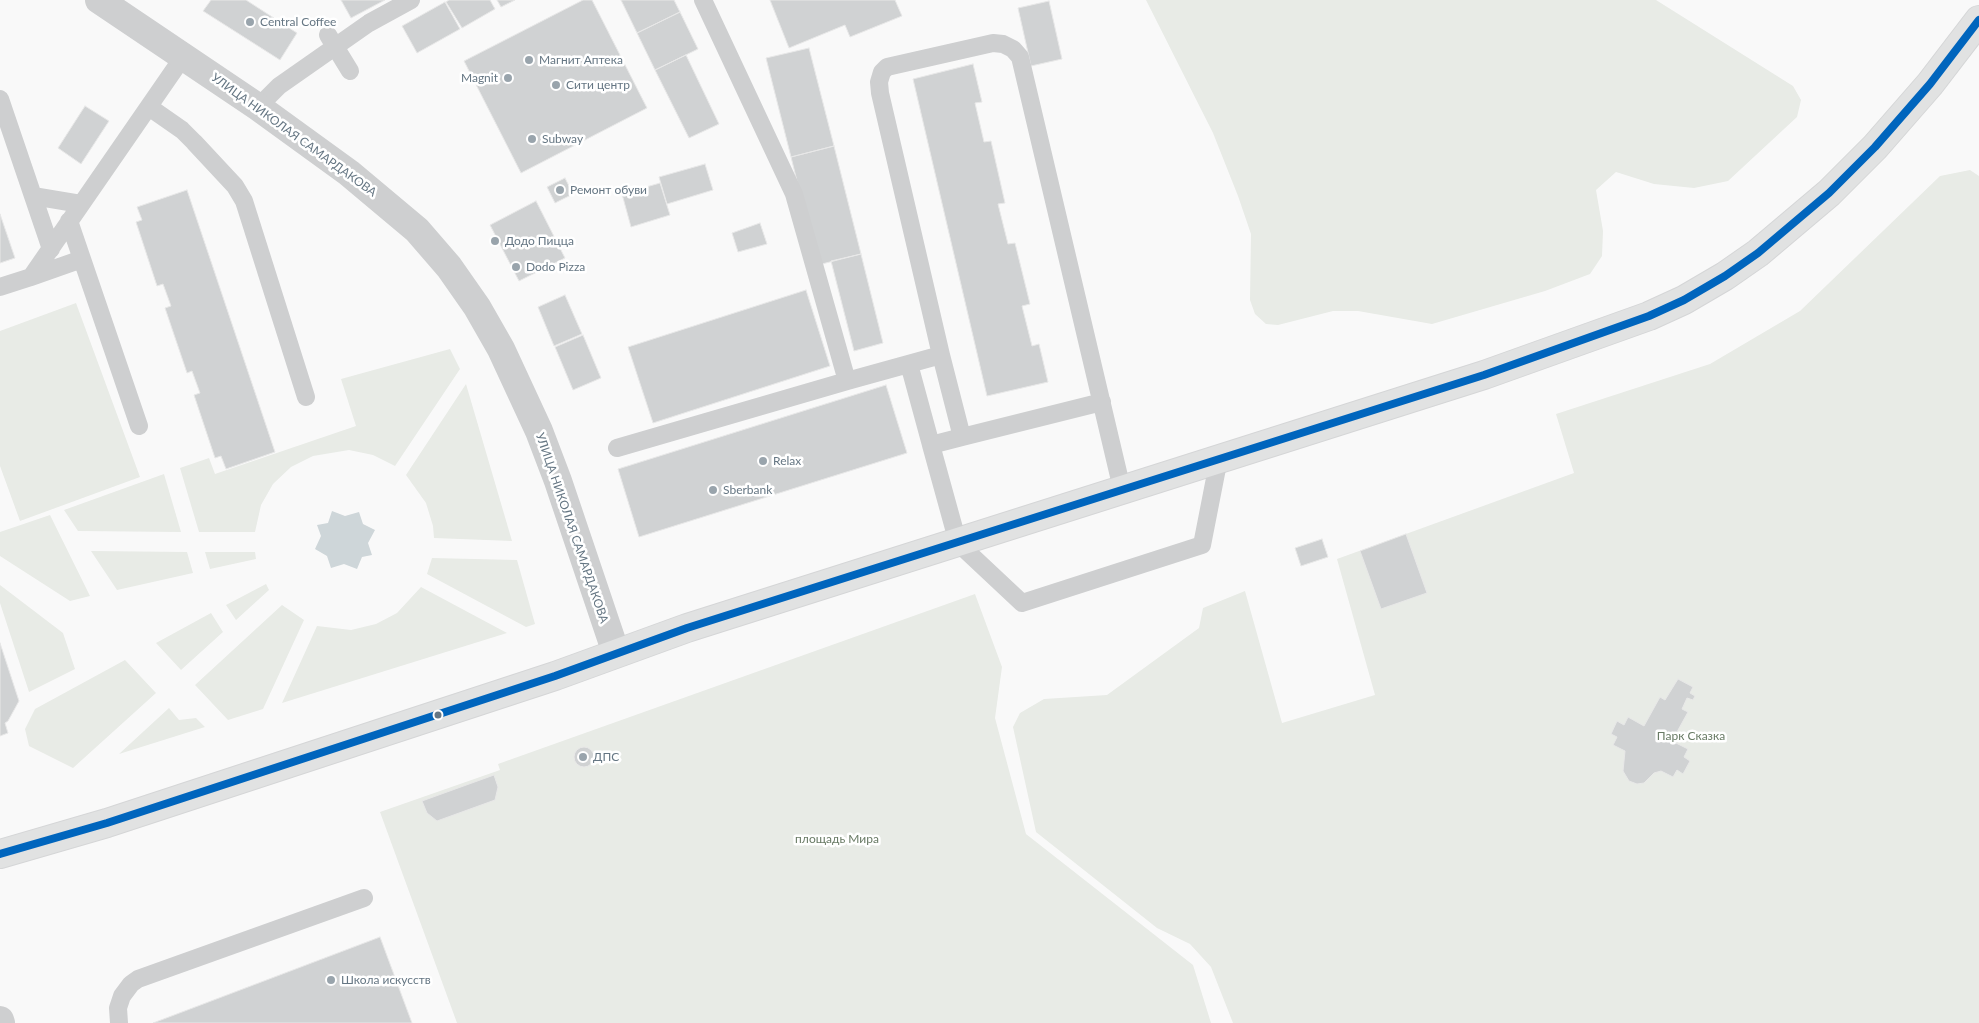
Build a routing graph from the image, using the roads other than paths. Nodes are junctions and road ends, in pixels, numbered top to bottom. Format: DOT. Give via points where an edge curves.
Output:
graph roads {
  1 [pos="99,0"];
  2 [pos="410,0"];
  3 [pos="703,0"];
  4 [pos="1979,9"];
  5 [pos="1979,20"];
  6 [pos="1979,36"];
  7 [pos="331,41"];
  8 [pos="183,56"];
  9 [pos="350,71"];
  10 [pos="1930,84"];
  11 [pos="0,99"];
  12 [pos="148,107"];
  13 [pos="258,107"];
  14 [pos="33,196"];
  15 [pos="81,204"];
  16 [pos="69,221"];
  17 [pos="51,249"];
  18 [pos="82,260"];
  19 [pos="31,278"];
  20 [pos="0,287"];
  21 [pos="942,356"];
  22 [pos="909,364"];
  23 [pos="848,381"];
  24 [pos="306,398"];
  25 [pos="1102,402"];
  26 [pos="140,426"];
  27 [pos="962,437"];
  28 [pos="931,445"];
  29 [pos="617,448"];
  30 [pos="1219,458"];
  31 [pos="1122,489"];
  32 [pos="958,543"];
  33 [pos="616,653"];
  34 [pos="0,854"];
  35 [pos="364,898"];
  36 [pos="119,1023"];
  1 -- 8 [label="street, УЛИЦА НИКОЛАЯ САМАРДАКОВА"];
  2 -- 7 [label="lane"];
  3 -- 23 [label="lane" via="794,194"];
  4 -- 10 [label="main road"];
  5 -- 10 [label="main road"];
  6 -- 10 [label="main road"];
  7 -- 9 [label="lane"];
  7 -- 13 [label="lane"];
  8 -- 12 [label="lane"];
  8 -- 13 [label="street, УЛИЦА НИКОЛАЯ САМАРДАКОВА"];
  10 -- 30 [label="main road" via="1829,193 1758,253 1684,300 1608,332 1484,375"];
  11 -- 14 [label="lane"];
  12 -- 15 [label="lane"];
  12 -- 24 [label="lane" via="182,130 235,186 244,201"];
  13 -- 33 [label="street, УЛИЦА НИКОЛАЯ САМАРДАКОВА" via="349,173 417,230 477,307 501,349 539,431"];
  14 -- 15 [label="lane"];
  14 -- 17 [label="lane"];
  15 -- 16 [label="lane"];
  16 -- 17 [label="lane"];
  16 -- 18 [label="lane"];
  17 -- 19 [label="lane"];
  18 -- 19 [label="lane"];
  18 -- 26 [label="lane"];
  19 -- 20 [label="lane"];
  21 -- 22 [label="lane"];
  21 -- 25 [label="lane" via="879,82 887,67 993,43 1003,44 1020,57"];
  21 -- 27 [label="lane"];
  22 -- 23 [label="lane"];
  22 -- 28 [label="lane"];
  23 -- 29 [label="lane"];
  25 -- 27 [label="lane"];
  25 -- 31 [label="lane"];
  27 -- 28 [label="lane"];
  28 -- 32 [label="lane"];
  30 -- 31 [label="main road"];
  30 -- 32 [label="lane" via="1202,546 1022,603"];
  31 -- 32 [label="main road"];
  32 -- 33 [label="main road"];
  33 -- 34 [label="main road" via="117,820"];
  35 -- 36 [label="lane" via="138,979 122,996 118,1008"];
}
